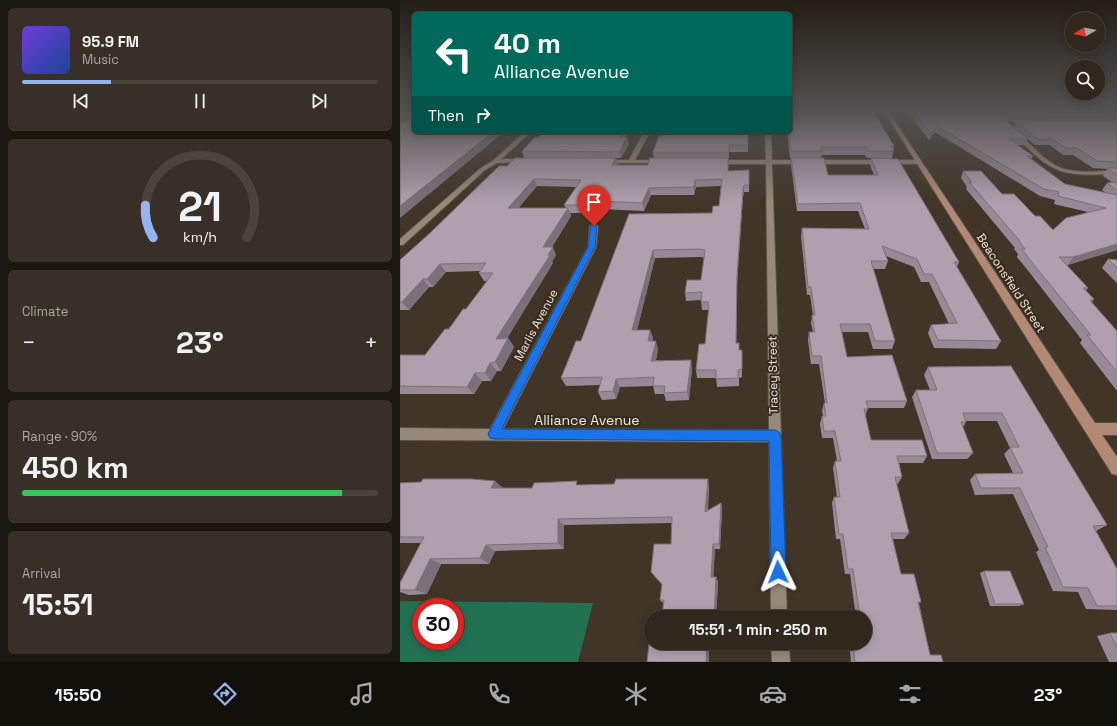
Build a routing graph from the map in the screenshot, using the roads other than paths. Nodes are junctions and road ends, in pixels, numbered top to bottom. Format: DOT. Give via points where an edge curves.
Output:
graph roads {
  1 [pos="517,142"];
  2 [pos="642,142"];
  3 [pos="768,142"];
  4 [pos="905,142"];
  5 [pos="1025,142"];
  6 [pos="496,161"];
  7 [pos="528,161"];
  8 [pos="599,162"];
  9 [pos="631,162"];
  10 [pos="669,162"];
  11 [pos="708,162"];
  12 [pos="768,162"];
  13 [pos="918,162"];
  14 [pos="1068,171"];
  15 [pos="1117,172"];
  16 [pos="1066,179"];
  17 [pos="594,226"];
  18 [pos="400,243"];
  19 [pos="1091,429"];
  20 [pos="1117,429"];
  21 [pos="400,434"];
  22 [pos="494,434"];
  23 [pos="775,436"];
  24 [pos="1117,469"];
  25 [pos="779,610"];
  26 [pos="780,650"];
  27 [pos="781,662"];
  1 -- 6 [label="street"];
  2 -- 9 [label="street"];
  3 -- 12 [label="street, Tracey Street"];
  4 -- 13 [label="main road, Beaconsfield Street"];
  5 -- 14 [label="street" via="1051,164"];
  6 -- 7 [label="street"];
  6 -- 18 [label="street" via="483,169"];
  8 -- 9 [label="street"];
  9 -- 10 [label="street"];
  11 -- 12 [label="street"];
  12 -- 13 [label="street"];
  12 -- 23 [label="street, Tracey Street"];
  13 -- 19 [label="main road, Beaconsfield Street"];
  14 -- 15 [label="street"];
  14 -- 16 [label="street"];
  17 -- 22 [label="street, Marlis Avenue" via="592,247"];
  19 -- 20 [label="main road"];
  19 -- 24 [label="main road, Beaconsfield Street"];
  21 -- 22 [label="street, Alliance Avenue"];
  22 -- 23 [label="street, Alliance Avenue"];
  23 -- 25 [label="street, Tracey Street"];
  26 -- 27 [label="street"];
}
